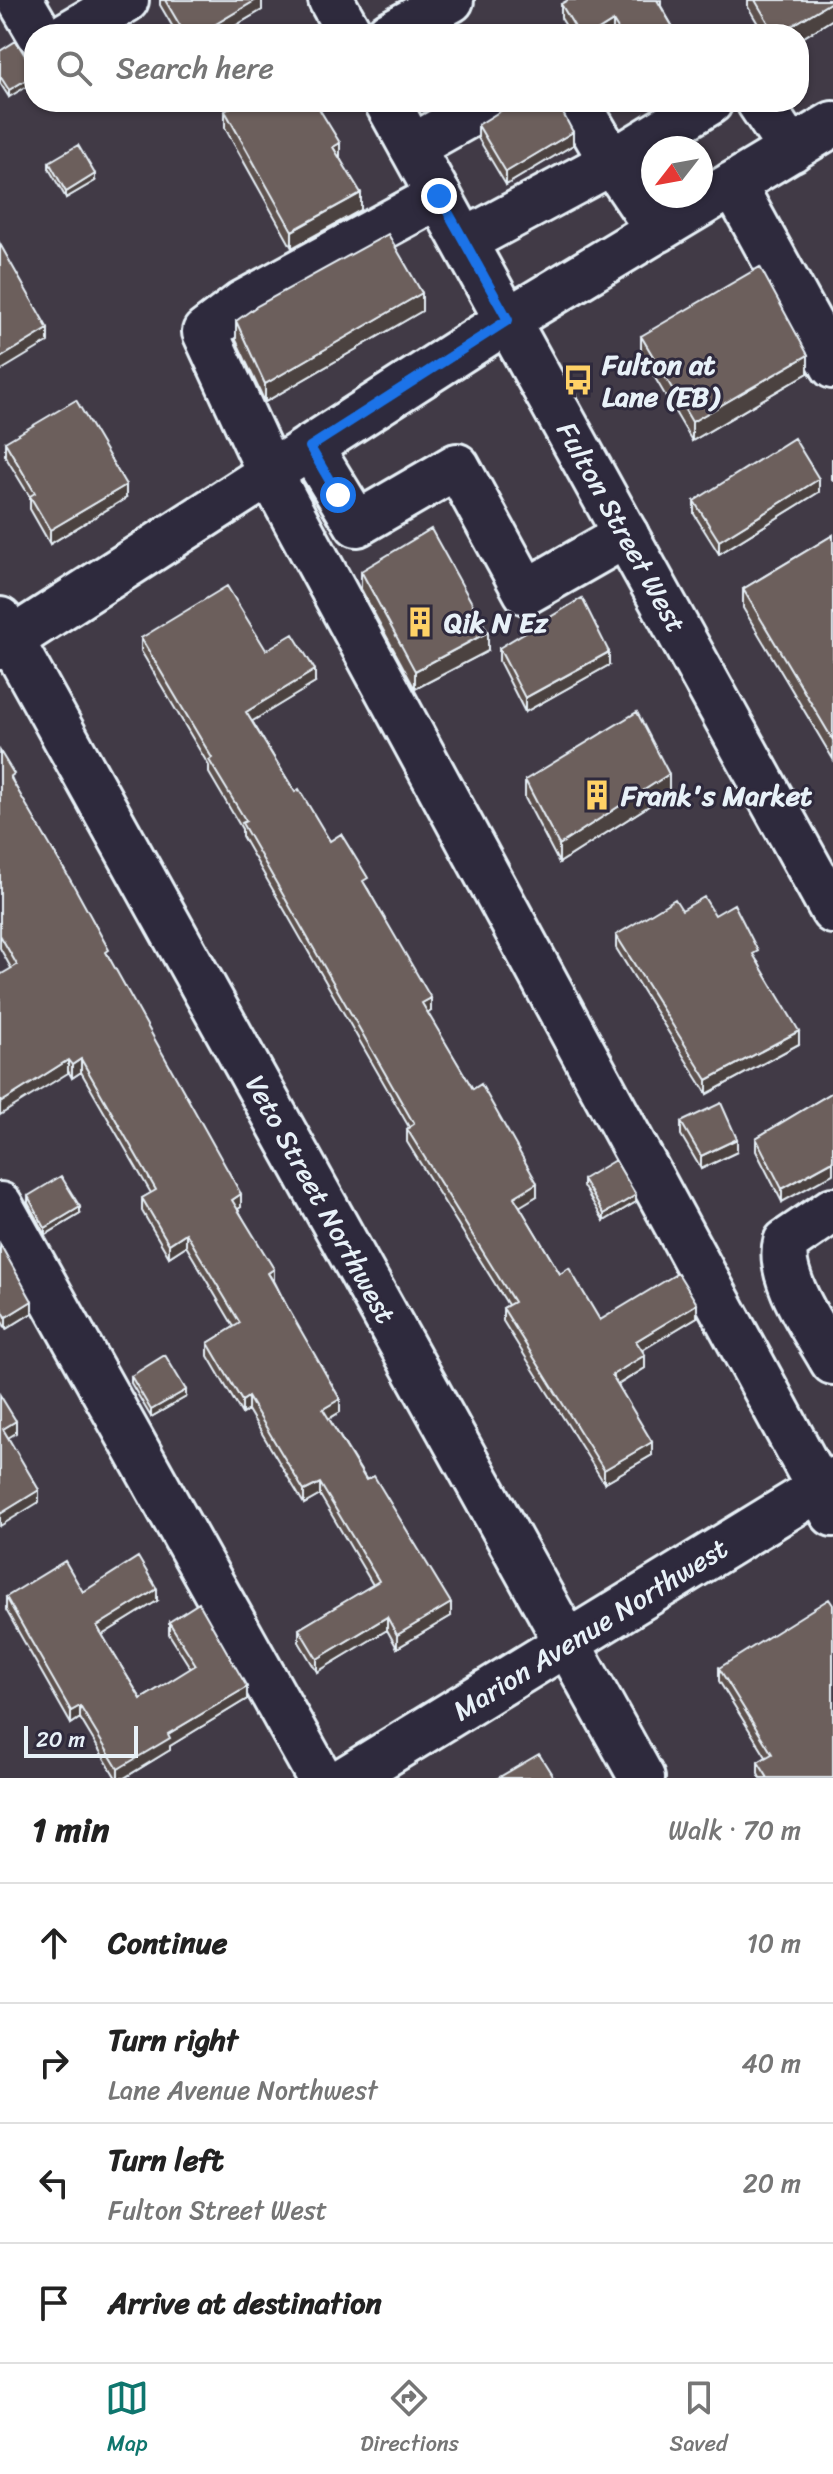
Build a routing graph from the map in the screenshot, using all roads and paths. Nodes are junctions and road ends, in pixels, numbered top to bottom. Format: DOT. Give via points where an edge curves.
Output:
graph roads {
  1 [pos="20,0"];
  2 [pos="126,0"];
  3 [pos="331,0"];
  4 [pos="451,0"];
  5 [pos="34,24"];
  6 [pos="85,24"];
  7 [pos="344,24"];
  8 [pos="407,24"];
  9 [pos="393,112"];
  10 [pos="473,112"];
  11 [pos="583,112"];
  12 [pos="694,112"];
  13 [pos="766,112"];
  14 [pos="833,124"];
  15 [pos="412,147"];
  16 [pos="791,150"];
  17 [pos="612,162"];
  18 [pos="733,184"];
  19 [pos="439,196"];
  20 [pos="658,230"];
  21 [pos="465,241"];
  22 [pos="508,320"];
  23 [pos="833,366"];
  24 [pos="310,447"];
  25 [pos="270,473"];
  26 [pos="626,535"];
  27 [pos="4,635"];
  28 [pos="833,911"];
  29 [pos="0,1205"];
  30 [pos="833,1210"];
  31 [pos="833,1362"];
  32 [pos="828,1494"];
  33 [pos="567,1642"];
  34 [pos="320,1778"];
  35 [pos="347,1778"];
  36 [pos="642,1778"];
  1 -- 5 [label="street"];
  2 -- 6 [label="street"];
  3 -- 7 [label="street"];
  4 -- 8 [label="street"];
  9 -- 15 [label="street, Fulton Street West"];
  10 -- 15 [label="street"];
  11 -- 17 [label="street"];
  12 -- 17 [label="street"];
  13 -- 16 [label="street"];
  14 -- 16 [label="street"];
  15 -- 19 [label="street, Fulton Street West"];
  16 -- 18 [label="street"];
  17 -- 20 [label="street"];
  17 -- 21 [label="street"];
  18 -- 20 [label="street"];
  18 -- 23 [label="street"];
  19 -- 21 [label="street, Fulton Street West"];
  19 -- 25 [label="street" via="243,303 205,332"];
  20 -- 22 [label="street"];
  21 -- 22 [label="street, Fulton Street West"];
  22 -- 24 [label="street"];
  22 -- 26 [label="street, Fulton Street West"];
  24 -- 25 [label="street"];
  24 -- 26 [label="street" via="357,524 457,466 526,592"];
  25 -- 27 [label="street"];
  25 -- 32 [label="street"];
  26 -- 28 [label="street, Fulton Street West"];
  27 -- 33 [label="street, Veto Street Northwest"];
  29 -- 34 [label="street"];
  30 -- 31 [label="street" via="786,1242 783,1253 786,1273"];
  32 -- 33 [label="street, Marion Avenue Northwest"];
  33 -- 35 [label="street, Marion Avenue Northwest"];
  33 -- 36 [label="street, Veto Street Northwest"];
}
